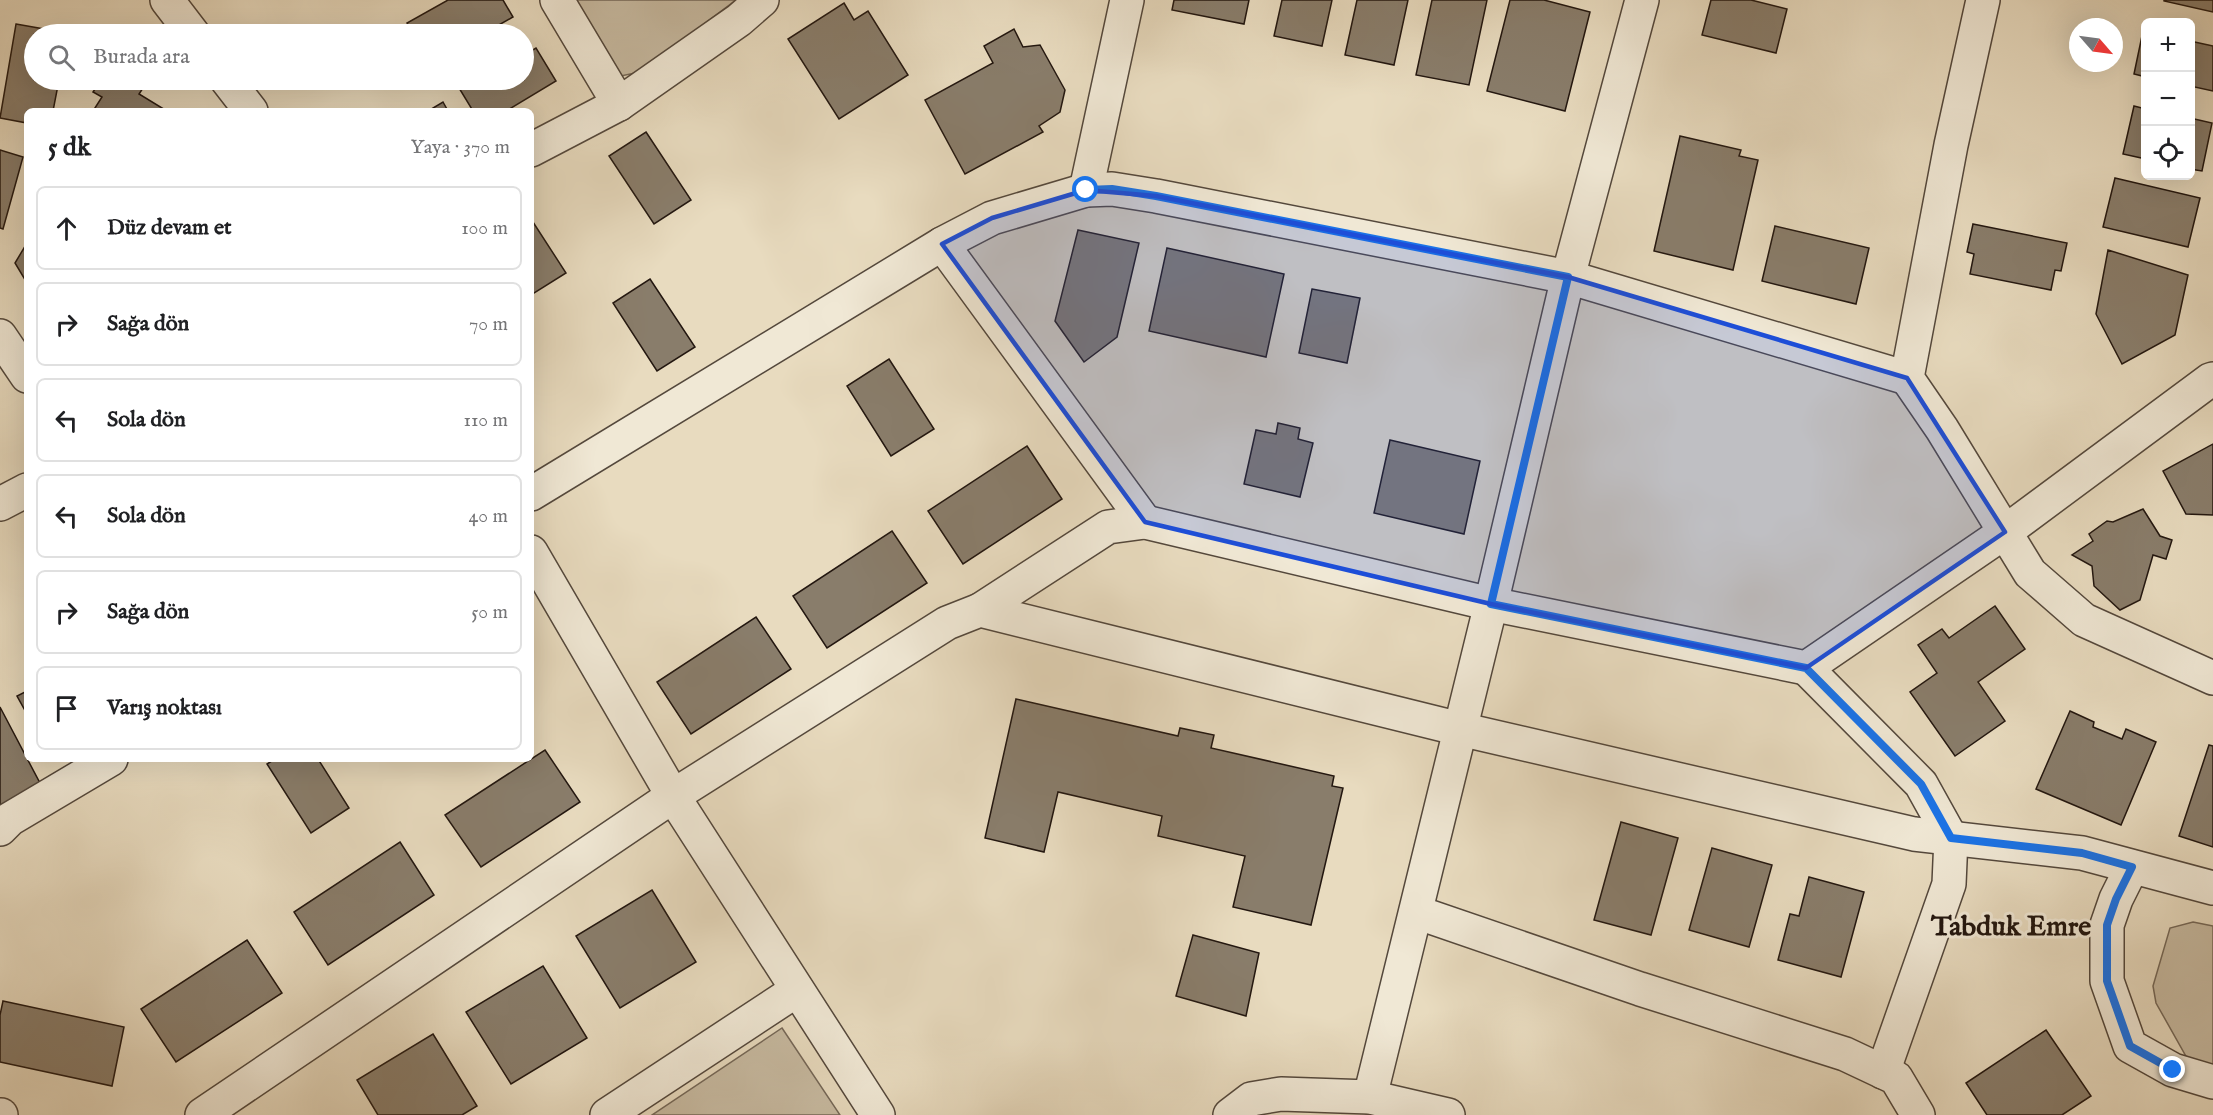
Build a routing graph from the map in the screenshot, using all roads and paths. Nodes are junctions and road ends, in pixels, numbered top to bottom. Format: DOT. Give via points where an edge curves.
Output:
graph roads {
  1 [pos="167,0"];
  2 [pos="557,0"];
  3 [pos="762,0"];
  4 [pos="1127,0"];
  5 [pos="1642,0"];
  6 [pos="1983,0"];
  7 [pos="185,24"];
  8 [pos="235,90"];
  9 [pos="619,104"];
  10 [pos="249,108"];
  11 [pos="534,148"];
  12 [pos="1086,190"];
  13 [pos="942,243"];
  14 [pos="1568,277"];
  15 [pos="0,336"];
  16 [pos="24,372"];
  17 [pos="2212,376"];
  18 [pos="1907,378"];
  19 [pos="24,491"];
  20 [pos="534,492"];
  21 [pos="0,504"];
  22 [pos="1145,522"];
  23 [pos="2005,532"];
  24 [pos="534,557"];
  25 [pos="1491,604"];
  26 [pos="980,610"];
  27 [pos="1806,668"];
  28 [pos="2213,678"];
  29 [pos="1460,729"];
  30 [pos="106,762"];
  31 [pos="673,796"];
  32 [pos="0,829"];
  33 [pos="1951,838"];
  34 [pos="2132,867"];
  35 [pos="2213,888"];
  36 [pos="1416,912"];
  37 [pos="797,990"];
  38 [pos="1883,1072"];
  39 [pos="2213,1082"];
  40 [pos="1370,1097"];
  41 [pos="201,1115"];
  42 [pos="607,1115"];
  43 [pos="878,1115"];
  44 [pos="1230,1115"];
  45 [pos="1448,1115"];
  46 [pos="1918,1115"];
  1 -- 7 [label="street"];
  2 -- 9 [label="street"];
  3 -- 9 [label="street"];
  4 -- 12 [label="street"];
  5 -- 14 [label="street"];
  6 -- 18 [label="street"];
  8 -- 10 [label="street"];
  9 -- 11 [label="street"];
  12 -- 13 [label="street" via="992,218"];
  12 -- 14 [label="street" via="1112,189 1156,196"];
  13 -- 20 [label="street"];
  13 -- 22 [label="street"];
  14 -- 18 [label="street"];
  14 -- 25 [label="street"];
  15 -- 16 [label="street"];
  17 -- 23 [label="street"];
  18 -- 23 [label="street"];
  19 -- 21 [label="street"];
  22 -- 25 [label="street"];
  22 -- 26 [label="street" via="1108,527"];
  23 -- 27 [label="street"];
  23 -- 28 [label="street" via="2030,573 2084,620"];
  24 -- 31 [label="street"];
  25 -- 27 [label="street"];
  25 -- 29 [label="street"];
  26 -- 29 [label="street"];
  26 -- 31 [label="street" via="948,623"];
  27 -- 33 [label="street" via="1921,784"];
  29 -- 33 [label="street" via="1914,834"];
  29 -- 36 [label="street"];
  30 -- 32 [label="street" via="10,819"];
  31 -- 37 [label="street"];
  31 -- 41 [label="street"];
  33 -- 34 [label="street" via="2082,853"];
  33 -- 38 [label="street" via="1949,884"];
  34 -- 35 [label="street"];
  34 -- 39 [label="street" via="2107,925 2107,981 2130,1046 2173,1070"];
  36 -- 38 [label="street" via="1845,1054"];
  36 -- 40 [label="street"];
  37 -- 42 [label="street"];
  37 -- 43 [label="street"];
  38 -- 46 [label="street" via="1896,1078"];
  40 -- 44 [label="street" via="1281,1094 1251,1099"];
  40 -- 45 [label="street"];
}
